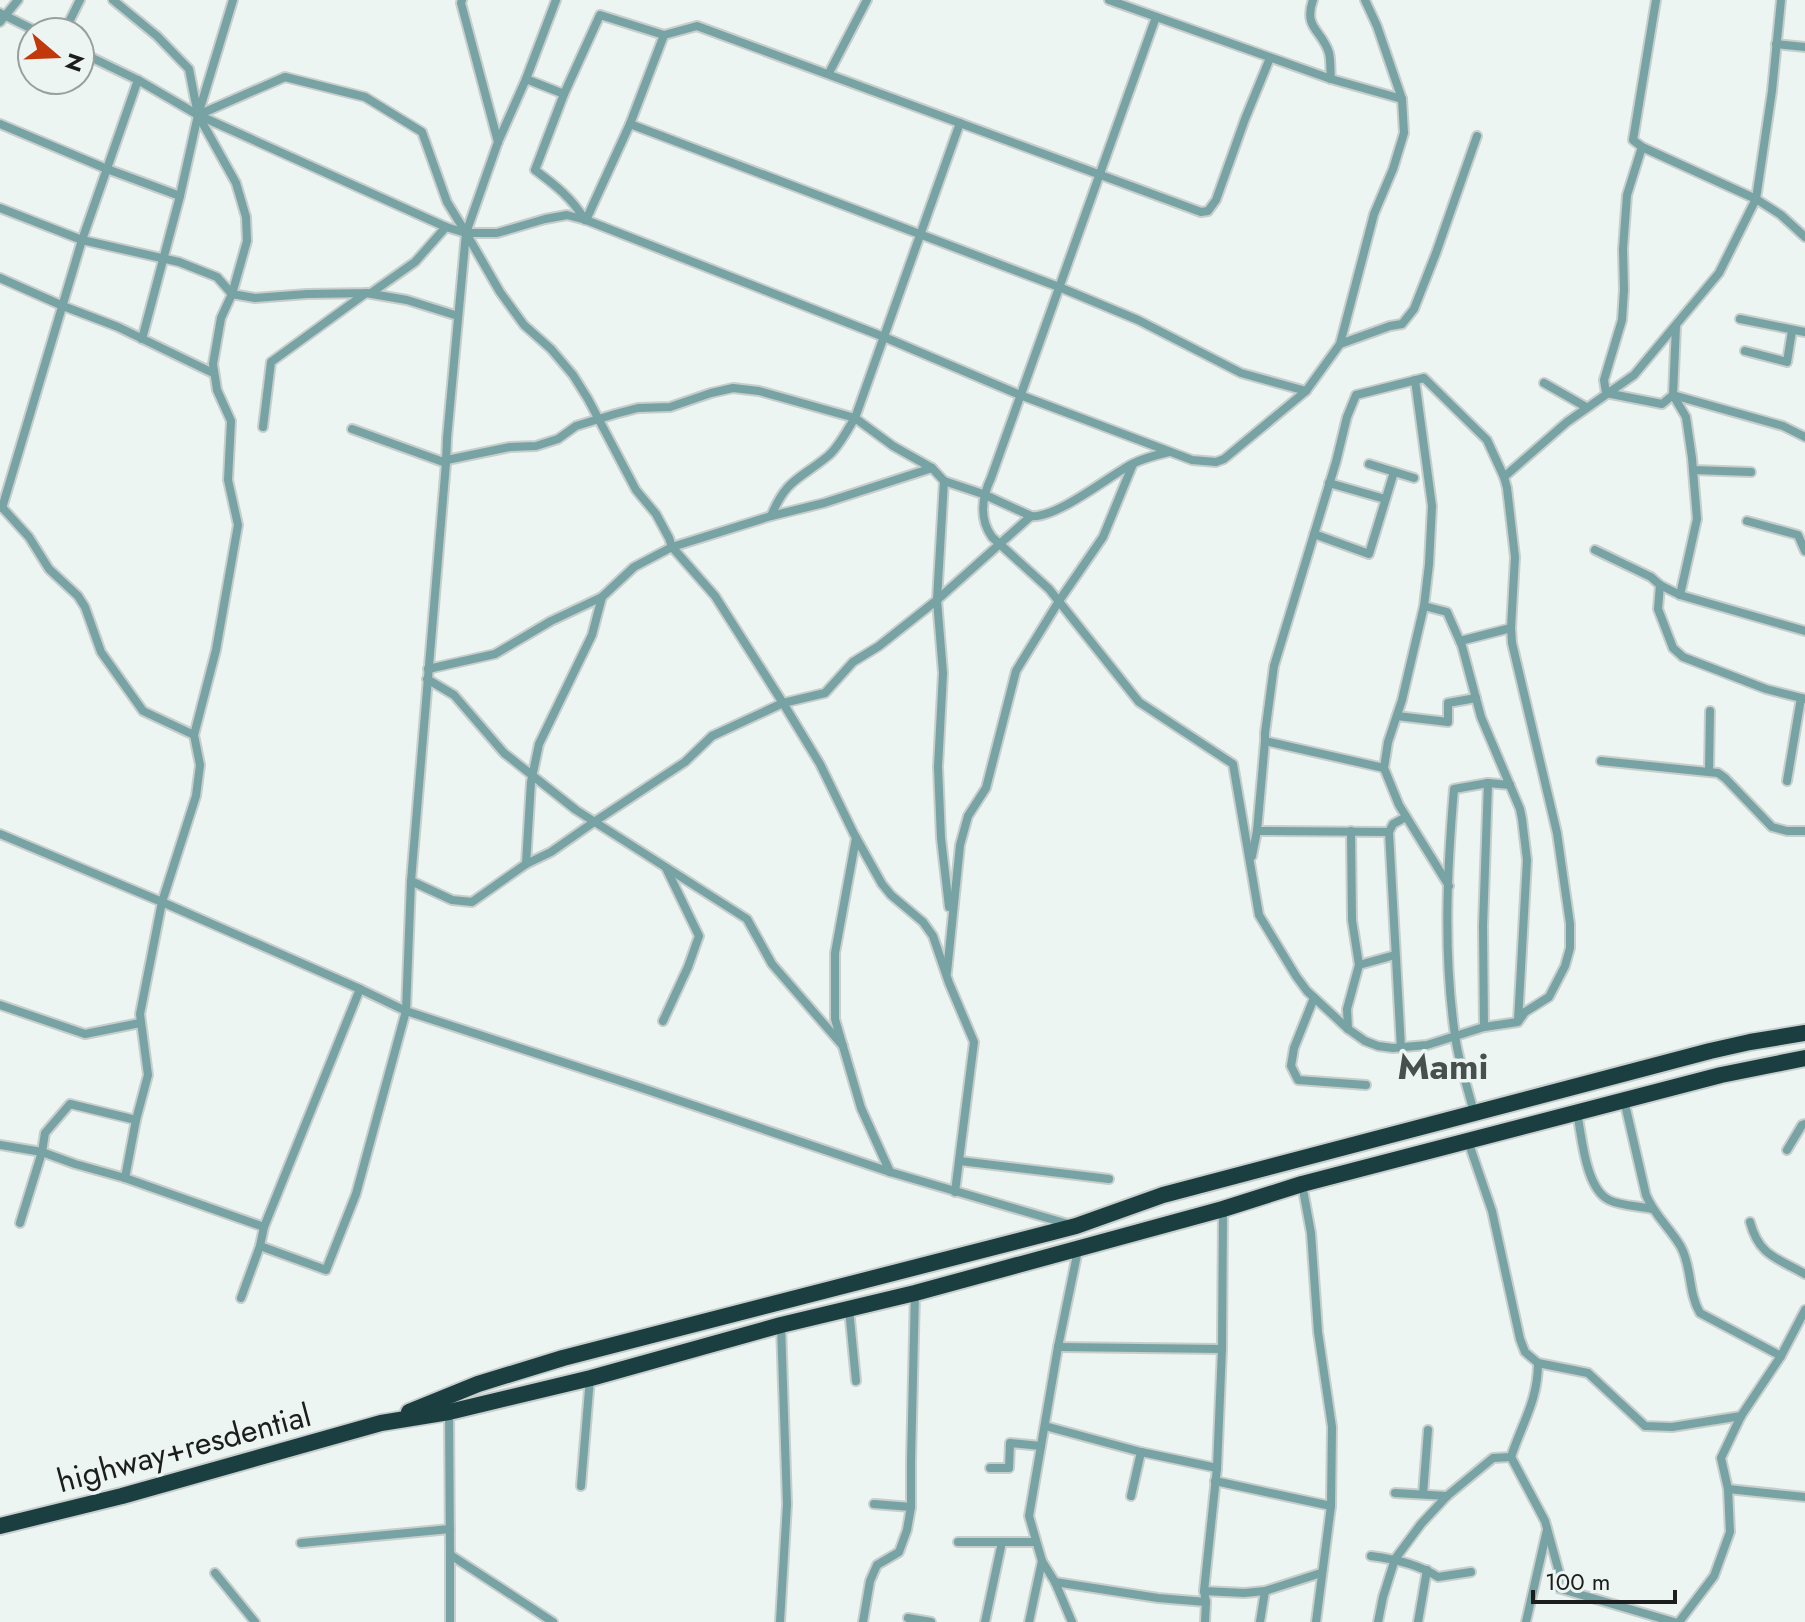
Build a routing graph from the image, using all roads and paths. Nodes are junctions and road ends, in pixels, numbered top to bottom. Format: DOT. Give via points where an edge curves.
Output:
graph roads {
  1 [pos="18,0"];
  2 [pos="113,0"];
  3 [pos="233,0"];
  4 [pos="556,0"];
  5 [pos="867,0"];
  6 [pos="1109,0"];
  7 [pos="1313,0"];
  8 [pos="1365,0"];
  9 [pos="1656,0"];
  10 [pos="1781,0"];
  11 [pos="459,1"];
  12 [pos="2,17"];
  13 [pos="1156,17"];
  14 [pos="664,35"];
  15 [pos="1776,44"];
  16 [pos="1805,47"];
  17 [pos="1270,58"];
  18 [pos="96,60"];
  19 [pos="829,73"];
  20 [pos="526,79"];
  21 [pos="1331,79"];
  22 [pos="138,80"];
  23 [pos="564,94"];
  24 [pos="1402,99"];
  25 [pos="198,115"];
  26 [pos="960,123"];
  27 [pos="0,124"];
  28 [pos="630,124"];
  29 [pos="1477,136"];
  30 [pos="498,142"];
  31 [pos="1642,147"];
  32 [pos="107,169"];
  33 [pos="1100,174"];
  34 [pos="180,196"];
  35 [pos="1756,199"];
  36 [pos="0,208"];
  37 [pos="586,220"];
  38 [pos="446,227"];
  39 [pos="1801,227"];
  40 [pos="466,233"];
  41 [pos="920,234"];
  42 [pos="1805,237"];
  43 [pos="82,240"];
  44 [pos="164,258"];
  45 [pos="0,278"];
  46 [pos="1059,287"];
  47 [pos="366,293"];
  48 [pos="232,294"];
  49 [pos="63,306"];
  50 [pos="458,316"];
  51 [pos="1740,319"];
  52 [pos="1676,324"];
  53 [pos="1792,331"];
  54 [pos="1805,332"];
  55 [pos="884,337"];
  56 [pos="142,339"];
  57 [pos="1340,344"];
  58 [pos="1745,351"];
  59 [pos="213,373"];
  60 [pos="1415,380"];
  61 [pos="1544,383"];
  62 [pos="1306,391"];
  63 [pos="1606,393"];
  64 [pos="1020,395"];
  65 [pos="1673,395"];
  66 [pos="1586,407"];
  67 [pos="855,418"];
  68 [pos="597,419"];
  69 [pos="263,427"];
  70 [pos="352,429"];
  71 [pos="1805,436"];
  72 [pos="1169,452"];
  73 [pos="445,461"];
  74 [pos="1133,463"];
  75 [pos="1369,464"];
  76 [pos="932,468"];
  77 [pos="1693,470"];
  78 [pos="1394,472"];
  79 [pos="1751,472"];
  80 [pos="1504,477"];
  81 [pos="1414,478"];
  82 [pos="944,481"];
  83 [pos="1329,483"];
  84 [pos="983,494"];
  85 [pos="1385,499"];
  86 [pos="1,506"];
  87 [pos="771,516"];
  88 [pos="1031,516"];
  89 [pos="1747,521"];
  90 [pos="1314,534"];
  91 [pos="1000,544"];
  92 [pos="672,547"];
  93 [pos="1595,550"];
  94 [pos="1805,551"];
  95 [pos="1660,585"];
  96 [pos="1680,595"];
  97 [pos="602,597"];
  98 [pos="937,600"];
  99 [pos="1059,601"];
  100 [pos="1424,606"];
  101 [pos="1511,628"];
  102 [pos="1805,631"];
  103 [pos="1460,641"];
  104 [pos="428,674"];
  105 [pos="1476,698"];
  106 [pos="1803,698"];
  107 [pos="783,703"];
  108 [pos="1710,711"];
  109 [pos="1397,716"];
  110 [pos="194,735"];
  111 [pos="1265,741"];
  112 [pos="1601,761"];
  113 [pos="1384,768"];
  114 [pos="1709,771"];
  115 [pos="533,775"];
  116 [pos="1787,781"];
  117 [pos="1488,783"];
  118 [pos="1510,785"];
  119 [pos="1406,817"];
  120 [pos="594,822"];
  121 [pos="1257,831"];
  122 [pos="1351,831"];
  123 [pos="1805,831"];
  124 [pos="1389,832"];
  125 [pos="0,834"];
  126 [pos="856,837"];
  127 [pos="1251,861"];
  128 [pos="526,864"];
  129 [pos="666,866"];
  130 [pos="411,881"];
  131 [pos="1449,886"];
  132 [pos="162,902"];
  133 [pos="951,923"];
  134 [pos="1395,955"];
  135 [pos="1359,965"];
  136 [pos="947,977"];
  137 [pos="360,989"];
  138 [pos="1314,998"];
  139 [pos="0,1005"];
  140 [pos="406,1011"];
  141 [pos="663,1021"];
  142 [pos="1518,1022"];
  143 [pos="140,1023"];
  144 [pos="1484,1027"];
  145 [pos="1348,1029"];
  146 [pos="1805,1033"];
  147 [pos="1455,1037"];
  148 [pos="843,1046"];
  149 [pos="1401,1048"];
  150 [pos="1805,1058"];
  151 [pos="1366,1085"];
  152 [pos="1624,1100"];
  153 [pos="1474,1113"];
  154 [pos="1577,1113"];
  155 [pos="136,1120"];
  156 [pos="1805,1124"];
  157 [pos="1468,1141"];
  158 [pos="0,1145"];
  159 [pos="1787,1150"];
  160 [pos="42,1152"];
  161 [pos="960,1161"];
  162 [pos="890,1172"];
  163 [pos="125,1178"];
  164 [pos="1109,1179"];
  165 [pos="1302,1184"];
  166 [pos="955,1192"];
  167 [pos="1223,1209"];
  168 [pos="1652,1209"];
  169 [pos="1750,1222"];
  170 [pos="20,1223"];
  171 [pos="1076,1226"];
  172 [pos="264,1227"];
  173 [pos="260,1246"];
  174 [pos="1078,1249"];
  175 [pos="1805,1274"];
  176 [pos="915,1293"];
  177 [pos="241,1298"];
  178 [pos="849,1309"];
  179 [pos="1805,1310"];
  180 [pos="781,1325"];
  181 [pos="1058,1347"];
  182 [pos="1222,1349"];
  183 [pos="1781,1356"];
  184 [pos="1538,1363"];
  185 [pos="591,1378"];
  186 [pos="856,1381"];
  187 [pos="449,1412"];
  188 [pos="1741,1416"];
  189 [pos="381,1423"];
  190 [pos="1045,1426"];
  191 [pos="1428,1430"];
  192 [pos="1041,1446"];
  193 [pos="1141,1452"];
  194 [pos="1511,1457"];
  195 [pos="990,1468"];
  196 [pos="1217,1468"];
  197 [pos="1215,1481"];
  198 [pos="581,1486"];
  199 [pos="1728,1489"];
  200 [pos="1395,1493"];
  201 [pos="1423,1494"];
  202 [pos="1131,1496"];
  203 [pos="1447,1496"];
  204 [pos="1805,1497"];
  205 [pos="874,1504"];
  206 [pos="1331,1506"];
  207 [pos="911,1507"];
  208 [pos="0,1526"];
  209 [pos="450,1529"];
  210 [pos="1547,1530"];
  211 [pos="958,1542"];
  212 [pos="1002,1542"];
  213 [pos="1036,1542"];
  214 [pos="301,1543"];
  215 [pos="450,1553"];
  216 [pos="1371,1556"];
  217 [pos="1395,1559"];
  218 [pos="1042,1561"];
  219 [pos="1427,1570"];
  220 [pos="1471,1572"];
  221 [pos="215,1573"];
  222 [pos="1321,1573"];
  223 [pos="1055,1582"];
  224 [pos="1204,1591"];
  225 [pos="1265,1591"];
  226 [pos="1206,1602"];
  227 [pos="908,1618"];
  228 [pos="255,1622"];
  229 [pos="450,1622"];
  230 [pos="553,1622"];
  231 [pos="780,1622"];
  232 [pos="863,1622"];
  233 [pos="931,1622"];
  234 [pos="985,1622"];
  235 [pos="1029,1622"];
  236 [pos="1072,1622"];
  237 [pos="1205,1622"];
  238 [pos="1260,1622"];
  239 [pos="1316,1622"];
  240 [pos="1378,1622"];
  241 [pos="1418,1622"];
  242 [pos="1526,1622"];
  243 [pos="1677,1622"];
  1 -- 12 [label="street"];
  2 -- 25 [label="street" via="189,69"];
  3 -- 25 [label="street"];
  4 -- 20 [label="street"];
  5 -- 19 [label="street"];
  6 -- 13 [label="street"];
  7 -- 21 [label="street" via="1311,24 1330,56"];
  8 -- 24 [label="street"];
  9 -- 31 [label="street" via="1633,140"];
  10 -- 15 [label="street"];
  11 -- 30 [label="street"];
  13 -- 17 [label="street"];
  13 -- 33 [label="street"];
  14 -- 19 [label="street" via="697,26"];
  14 -- 23 [label="street" via="600,15"];
  14 -- 28 [label="street"];
  15 -- 16 [label="street"];
  15 -- 35 [label="street"];
  17 -- 21 [label="street"];
  17 -- 33 [label="street" via="1208,211"];
  18 -- 22 [label="street"];
  19 -- 26 [label="street"];
  20 -- 23 [label="street"];
  20 -- 30 [label="street"];
  21 -- 24 [label="street"];
  22 -- 25 [label="street"];
  22 -- 32 [label="street"];
  23 -- 37 [label="street" via="535,170 565,193"];
  24 -- 57 [label="street" via="1404,133 1374,214"];
  25 -- 34 [label="street"];
  25 -- 38 [label="street"];
  25 -- 40 [label="street" via="285,77 365,97 422,132 447,202"];
  25 -- 48 [label="street" via="236,183 246,217 247,241"];
  26 -- 33 [label="street"];
  26 -- 41 [label="street"];
  27 -- 32 [label="street"];
  28 -- 37 [label="street"];
  28 -- 41 [label="street"];
  29 -- 57 [label="street" via="1414,309 1402,324"];
  30 -- 40 [label="street"];
  31 -- 35 [label="street"];
  31 -- 63 [label="street" via="1627,195 1622,320 1604,380"];
  32 -- 34 [label="street"];
  32 -- 43 [label="street"];
  33 -- 46 [label="street"];
  34 -- 44 [label="street"];
  35 -- 39 [label="street"];
  35 -- 52 [label="street" via="1719,273"];
  36 -- 43 [label="street"];
  37 -- 40 [label="street" via="567,215 497,233"];
  37 -- 55 [label="street"];
  38 -- 40 [label="street"];
  38 -- 47 [label="street" via="415,262"];
  39 -- 42 [label="street"];
  40 -- 50 [label="street"];
  40 -- 68 [label="street" via="500,292 573,375"];
  41 -- 46 [label="street"];
  41 -- 55 [label="street"];
  43 -- 44 [label="street"];
  43 -- 49 [label="street"];
  44 -- 48 [label="street" via="217,277"];
  44 -- 56 [label="street"];
  45 -- 49 [label="street"];
  46 -- 62 [label="street" via="1241,373"];
  46 -- 64 [label="street"];
  47 -- 48 [label="street" via="255,298"];
  47 -- 50 [label="street"];
  47 -- 69 [label="street" via="271,362"];
  48 -- 59 [label="street" via="221,318"];
  49 -- 56 [label="street"];
  49 -- 86 [label="street"];
  50 -- 73 [label="street"];
  51 -- 53 [label="street"];
  52 -- 63 [label="street" via="1634,375"];
  52 -- 65 [label="street"];
  53 -- 54 [label="street"];
  53 -- 58 [label="street" via="1787,362"];
  55 -- 64 [label="street"];
  55 -- 67 [label="street"];
  56 -- 59 [label="street"];
  57 -- 62 [label="street"];
  59 -- 110 [label="street" via="231,421 228,480 238,525 216,650"];
  60 -- 80 [label="street" via="1424,378 1487,440"];
  60 -- 83 [label="street" via="1356,395"];
  60 -- 100 [label="street" via="1432,506"];
  61 -- 66 [label="street"];
  62 -- 72 [label="street" via="1224,459 1204,462"];
  63 -- 65 [label="street" via="1662,404"];
  63 -- 66 [label="street"];
  64 -- 72 [label="street"];
  64 -- 84 [label="street"];
  65 -- 71 [label="street"];
  65 -- 77 [label="street" via="1686,417"];
  66 -- 80 [label="street"];
  67 -- 68 [label="street" via="733,388 670,407 638,408"];
  67 -- 76 [label="street"];
  67 -- 87 [label="street" via="831,454 780,495"];
  68 -- 73 [label="street" via="536,446"];
  68 -- 92 [label="street"];
  70 -- 73 [label="street"];
  72 -- 74 [label="street"];
  73 -- 104 [label="street"];
  74 -- 88 [label="street" via="1057,509"];
  74 -- 99 [label="street" via="1103,537"];
  75 -- 78 [label="street"];
  76 -- 82 [label="street"];
  76 -- 87 [label="street"];
  77 -- 79 [label="street"];
  77 -- 96 [label="street" via="1697,519"];
  78 -- 81 [label="street"];
  78 -- 85 [label="street"];
  80 -- 101 [label="street" via="1515,557"];
  82 -- 84 [label="street"];
  82 -- 98 [label="street"];
  83 -- 85 [label="street"];
  83 -- 90 [label="street"];
  84 -- 88 [label="street"];
  84 -- 91 [label="street" via="986,528"];
  85 -- 90 [label="street" via="1369,554"];
  86 -- 110 [label="street" via="49,569 78,596 101,652 143,711"];
  87 -- 92 [label="street"];
  88 -- 91 [label="street"];
  89 -- 94 [label="street" via="1798,535"];
  90 -- 111 [label="street" via="1274,666"];
  91 -- 98 [label="street"];
  91 -- 99 [label="street"];
  92 -- 97 [label="street" via="634,567"];
  92 -- 107 [label="street" via="715,596"];
  93 -- 95 [label="street"];
  95 -- 96 [label="street"];
  95 -- 106 [label="street" via="1658,609 1673,648 1683,657"];
  96 -- 102 [label="street"];
  97 -- 104 [label="street" via="495,654"];
  97 -- 115 [label="street" via="592,635 539,744"];
  98 -- 107 [label="street" via="853,662 825,693"];
  98 -- 133 [label="street" via="943,673 941,838"];
  99 -- 127 [label="street" via="1139,702 1233,764"];
  99 -- 133 [label="street" via="1016,671 986,788 968,816 960,845"];
  100 -- 103 [label="street" via="1447,612"];
  100 -- 109 [label="street"];
  101 -- 103 [label="street"];
  101 -- 142 [label="street" via="1557,833 1570,924 1568,957 1549,997"];
  103 -- 105 [label="street"];
  104 -- 115 [label="street" via="454,695 504,753"];
  104 -- 130 [label="street"];
  105 -- 109 [label="street" via="1448,703 1448,722"];
  105 -- 118 [label="street"];
  106 -- 116 [label="street"];
  107 -- 120 [label="street" via="712,736 685,762"];
  107 -- 126 [label="street"];
  108 -- 114 [label="street"];
  109 -- 113 [label="street"];
  110 -- 132 [label="street" via="200,765 196,796"];
  111 -- 113 [label="street"];
  111 -- 121 [label="street"];
  112 -- 114 [label="street"];
  113 -- 119 [label="street"];
  114 -- 123 [label="street" via="1725,778 1772,827"];
  115 -- 120 [label="street"];
  115 -- 128 [label="street"];
  117 -- 118 [label="street"];
  117 -- 131 [label="street" via="1454,789"];
  117 -- 144 [label="street"];
  118 -- 142 [label="street" via="1520,809 1527,860"];
  119 -- 124 [label="street"];
  119 -- 131 [label="street"];
  120 -- 128 [label="street"];
  120 -- 129 [label="street"];
  121 -- 122 [label="street"];
  121 -- 127 [label="street"];
  122 -- 124 [label="street"];
  122 -- 135 [label="street" via="1352,920"];
  124 -- 134 [label="street"];
  125 -- 132 [label="street"];
  126 -- 136 [label="street" via="882,884 933,936"];
  126 -- 148 [label="street" via="835,953 835,1019"];
  127 -- 138 [label="street" via="1259,915"];
  128 -- 130 [label="street" via="472,902 452,900"];
  129 -- 141 [label="street" via="699,936"];
  129 -- 148 [label="street" via="747,919 772,964"];
  130 -- 140 [label="street"];
  131 -- 147 [label="street"];
  132 -- 137 [label="street"];
  132 -- 143 [label="street"];
  133 -- 136 [label="street"];
  134 -- 135 [label="street"];
  134 -- 149 [label="street"];
  135 -- 145 [label="street" via="1347,1009"];
  136 -- 161 [label="street" via="974,1042"];
  137 -- 140 [label="street"];
  137 -- 172 [label="street"];
  138 -- 145 [label="street"];
  138 -- 151 [label="street" via="1294,1048 1291,1066 1298,1080"];
  139 -- 143 [label="street" via="85,1034"];
  140 -- 162 [label="street"];
  140 -- 173 [label="street" via="356,1194 326,1270"];
  142 -- 144 [label="street"];
  143 -- 155 [label="street" via="148,1075"];
  144 -- 147 [label="street"];
  145 -- 149 [label="street" via="1378,1046"];
  146 -- 153 [label="highway" via="1710,1051"];
  147 -- 149 [label="street"];
  147 -- 153 [label="street"];
  148 -- 162 [label="street" via="861,1108"];
  150 -- 152 [label="highway"];
  152 -- 154 [label="highway"];
  152 -- 168 [label="street"];
  153 -- 171 [label="highway" via="1163,1195"];
  154 -- 157 [label="highway"];
  154 -- 168 [label="street" via="1598,1192 1613,1202"];
  155 -- 160 [label="street" via="70,1104 45,1133"];
  155 -- 163 [label="street"];
  156 -- 159 [label="street"];
  157 -- 165 [label="highway"];
  157 -- 184 [label="street" via="1492,1211 1520,1339"];
  158 -- 160 [label="street"];
  160 -- 163 [label="street"];
  160 -- 170 [label="street"];
  161 -- 164 [label="street"];
  161 -- 166 [label="street"];
  162 -- 166 [label="street"];
  163 -- 172 [label="street"];
  165 -- 167 [label="highway"];
  165 -- 206 [label="street" via="1332,1427"];
  166 -- 171 [label="street"];
  167 -- 174 [label="highway"];
  167 -- 182 [label="street"];
  168 -- 183 [label="street" via="1682,1249 1700,1313"];
  169 -- 175 [label="street" via="1764,1251"];
  171 -- 189 [label="highway" via="563,1358 478,1384"];
  172 -- 173 [label="street"];
  173 -- 177 [label="street"];
  174 -- 176 [label="highway"];
  174 -- 181 [label="street"];
  176 -- 178 [label="highway"];
  176 -- 207 [label="street"];
  178 -- 180 [label="highway"];
  178 -- 186 [label="street"];
  179 -- 183 [label="street"];
  180 -- 185 [label="highway"];
  180 -- 231 [label="street" via="787,1504"];
  181 -- 182 [label="street"];
  181 -- 190 [label="street"];
  182 -- 196 [label="street"];
  183 -- 188 [label="street"];
  184 -- 188 [label="street" via="1588,1373 1645,1426"];
  184 -- 194 [label="street" via="1532,1408"];
  185 -- 187 [label="highway"];
  185 -- 198 [label="street"];
  187 -- 189 [label="highway"];
  187 -- 209 [label="street"];
  188 -- 199 [label="street" via="1721,1458"];
  189 -- 208 [label="highway, highway+resdential"];
  190 -- 192 [label="street"];
  190 -- 193 [label="street"];
  191 -- 201 [label="street"];
  192 -- 195 [label="street" via="1010,1443 1009,1468"];
  192 -- 213 [label="street" via="1029,1516"];
  193 -- 196 [label="street"];
  193 -- 202 [label="street"];
  194 -- 203 [label="street" via="1493,1458"];
  194 -- 210 [label="street"];
  196 -- 197 [label="street"];
  197 -- 206 [label="street"];
  197 -- 224 [label="street"];
  199 -- 204 [label="street"];
  199 -- 243 [label="street" via="1730,1532 1714,1576"];
  200 -- 201 [label="street"];
  201 -- 203 [label="street"];
  203 -- 217 [label="street"];
  205 -- 207 [label="street"];
  206 -- 222 [label="street"];
  207 -- 232 [label="street" via="899,1552 877,1565 870,1581"];
  209 -- 214 [label="street"];
  209 -- 215 [label="street"];
  210 -- 242 [label="street"];
  210 -- 243 [label="street" via="1558,1588"];
  211 -- 212 [label="street"];
  212 -- 213 [label="street"];
  212 -- 234 [label="street"];
  213 -- 218 [label="street"];
  215 -- 229 [label="street"];
  215 -- 230 [label="street"];
  216 -- 217 [label="street"];
  217 -- 219 [label="street"];
  217 -- 240 [label="street"];
  218 -- 223 [label="street"];
  218 -- 235 [label="street"];
  219 -- 220 [label="street" via="1438,1577"];
  219 -- 241 [label="street"];
  221 -- 228 [label="street"];
  222 -- 225 [label="street"];
  222 -- 239 [label="street"];
  223 -- 226 [label="street"];
  223 -- 236 [label="street"];
  224 -- 225 [label="street"];
  224 -- 226 [label="street"];
  225 -- 238 [label="street"];
  226 -- 237 [label="street"];
  227 -- 233 [label="street"];
}
